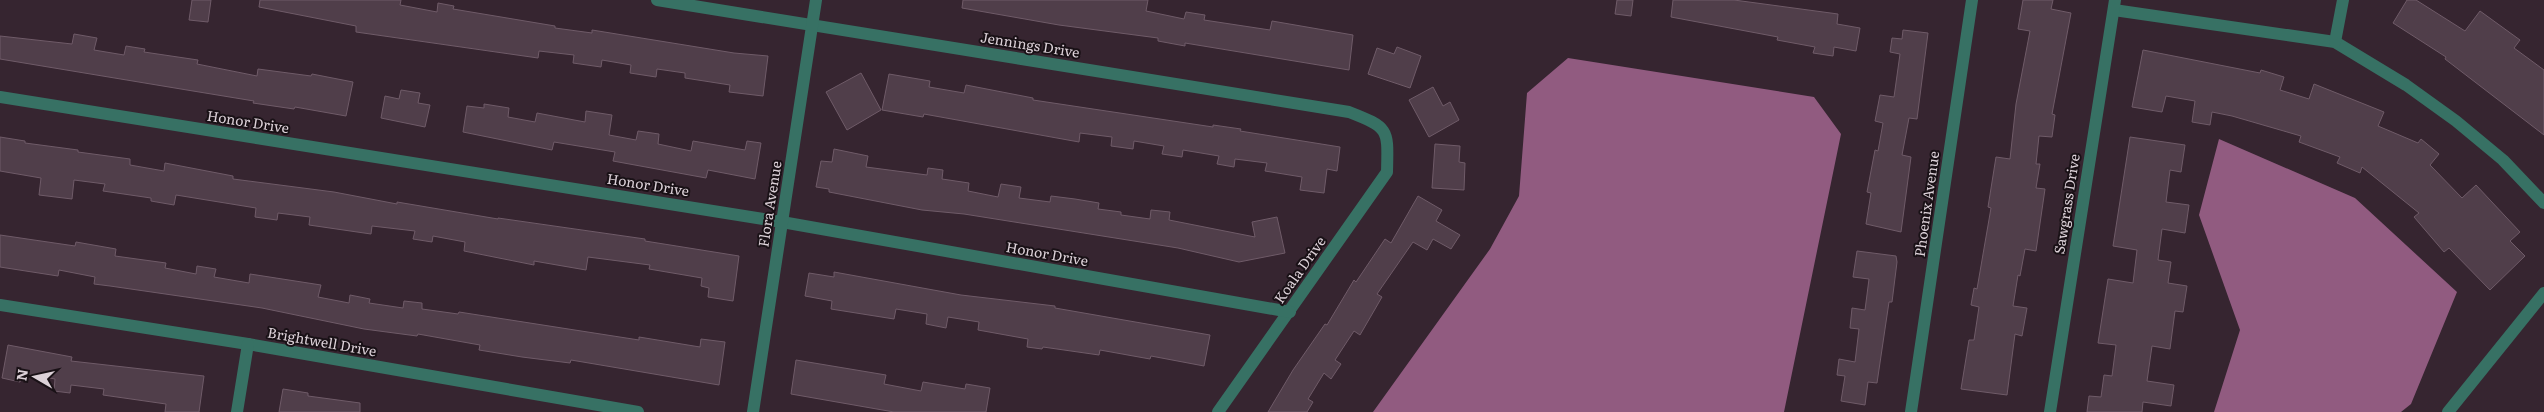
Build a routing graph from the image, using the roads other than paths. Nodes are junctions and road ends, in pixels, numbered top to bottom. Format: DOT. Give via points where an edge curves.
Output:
graph roads {
  1 [pos="657,0"];
  2 [pos="816,0"];
  3 [pos="1969,0"];
  4 [pos="2343,0"];
  5 [pos="2114,5"];
  6 [pos="813,26"];
  7 [pos="2335,42"];
  8 [pos="0,97"];
  9 [pos="1387,139"];
  10 [pos="2544,202"];
  11 [pos="782,222"];
  12 [pos="2544,293"];
  13 [pos="0,305"];
  14 [pos="1290,312"];
  15 [pos="248,344"];
  16 [pos="237,412"];
  17 [pos="638,412"];
  18 [pos="753,412"];
  19 [pos="1218,412"];
  20 [pos="1911,412"];
  21 [pos="2050,412"];
  22 [pos="2448,412"];
  1 -- 6 [label="street, Jennings Drive"];
  2 -- 6 [label="street, Flora Avenue"];
  3 -- 20 [label="street, Phoenix Avenue"];
  4 -- 7 [label="street"];
  5 -- 7 [label="street"];
  5 -- 21 [label="street, Sawgrass Drive"];
  6 -- 9 [label="street, Jennings Drive" via="1350,112 1378,123"];
  6 -- 11 [label="street, Flora Avenue"];
  7 -- 10 [label="street" via="2406,84 2456,121 2504,160"];
  8 -- 11 [label="street, Honor Drive"];
  9 -- 14 [label="street, Koala Drive" via="1387,172"];
  11 -- 14 [label="street, Honor Drive"];
  11 -- 18 [label="street, Flora Avenue"];
  12 -- 22 [label="street"];
  13 -- 15 [label="street, Brightwell Drive"];
  14 -- 19 [label="street, Koala Drive"];
  15 -- 16 [label="street"];
  15 -- 17 [label="street, Brightwell Drive"];
}
